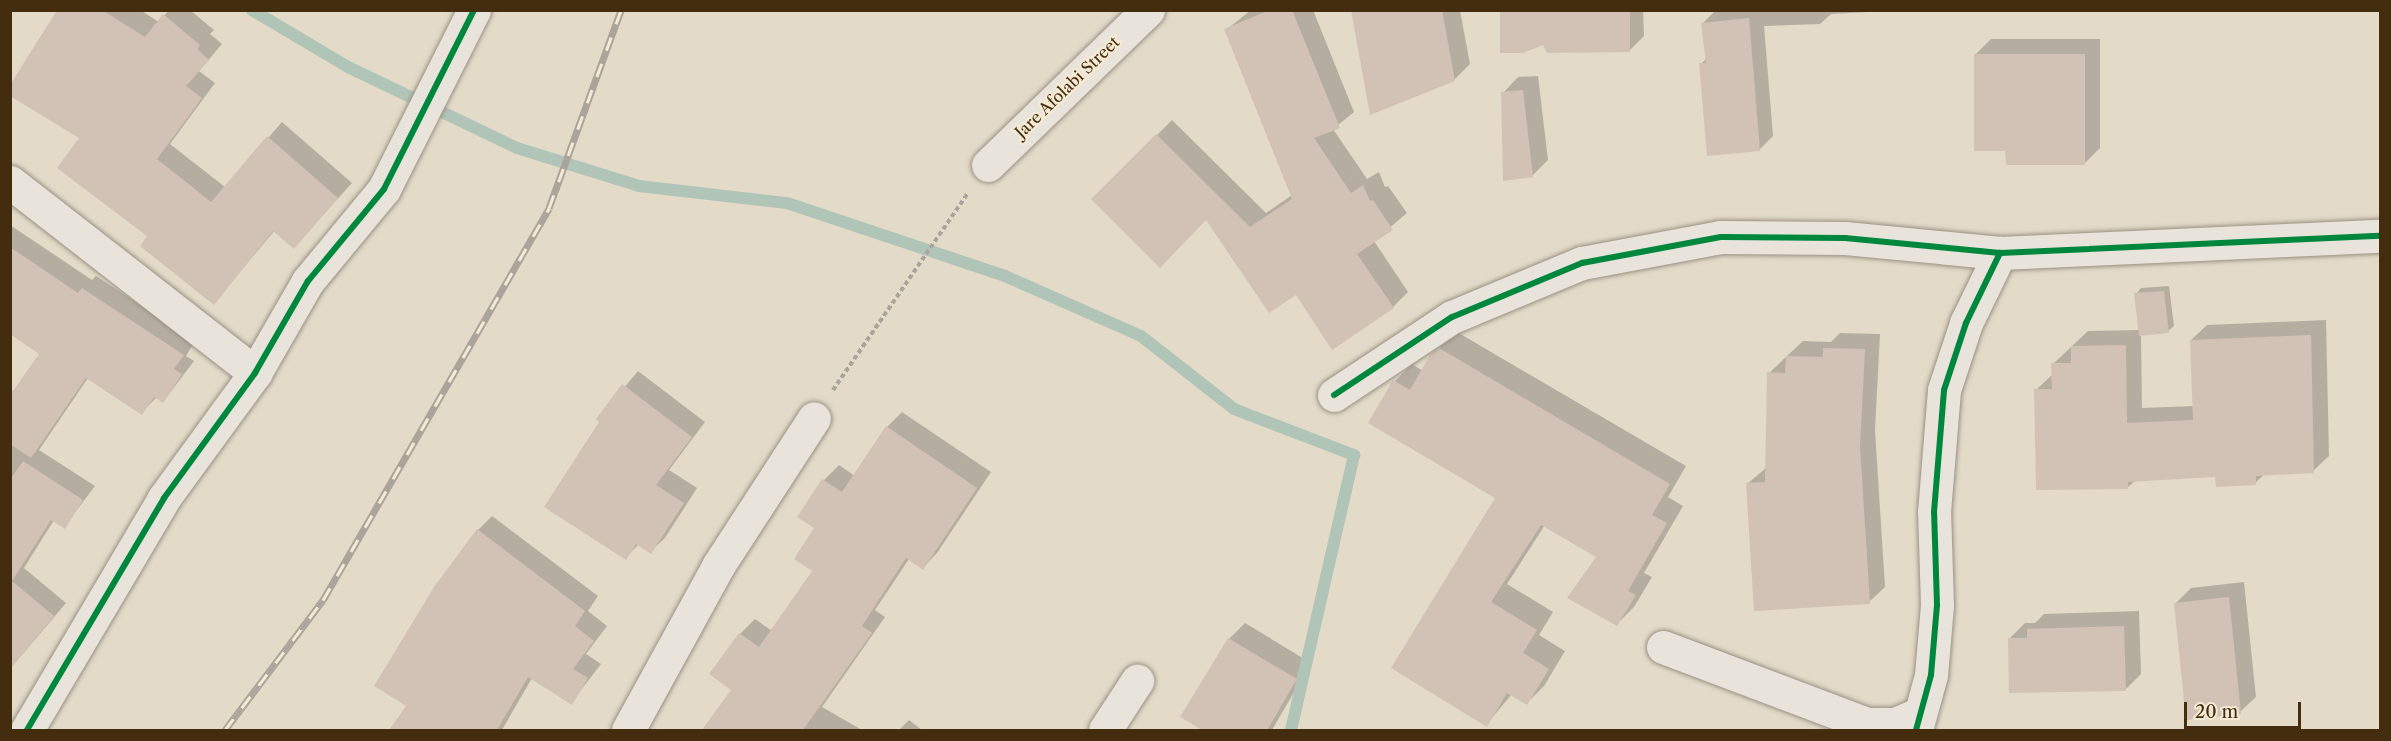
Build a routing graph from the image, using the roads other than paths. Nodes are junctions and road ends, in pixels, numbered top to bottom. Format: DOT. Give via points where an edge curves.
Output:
graph roads {
  1 [pos="474,10"];
  2 [pos="1148,10"];
  3 [pos="987,165"];
  4 [pos="10,182"];
  5 [pos="2380,236"];
  6 [pos="2000,253"];
  7 [pos="255,373"];
  8 [pos="1334,395"];
  9 [pos="814,418"];
  10 [pos="1663,647"];
  11 [pos="1137,681"];
  12 [pos="1917,722"];
  13 [pos="27,730"];
  14 [pos="628,730"];
  15 [pos="1105,730"];
  1 -- 7 [label="street" via="384,189 308,281"];
  2 -- 3 [label="street, Jare Afolabi Street"];
  4 -- 7 [label="street"];
  5 -- 6 [label="street"];
  6 -- 8 [label="street" via="1845,238 1721,237 1582,263 1452,317"];
  6 -- 12 [label="street" via="1966,323 1944,390 1934,512 1937,605 1931,675"];
  7 -- 13 [label="street" via="164,498"];
  9 -- 14 [label="street" via="718,567"];
  10 -- 12 [label="street" via="1867,724"];
  11 -- 15 [label="street"];
}
